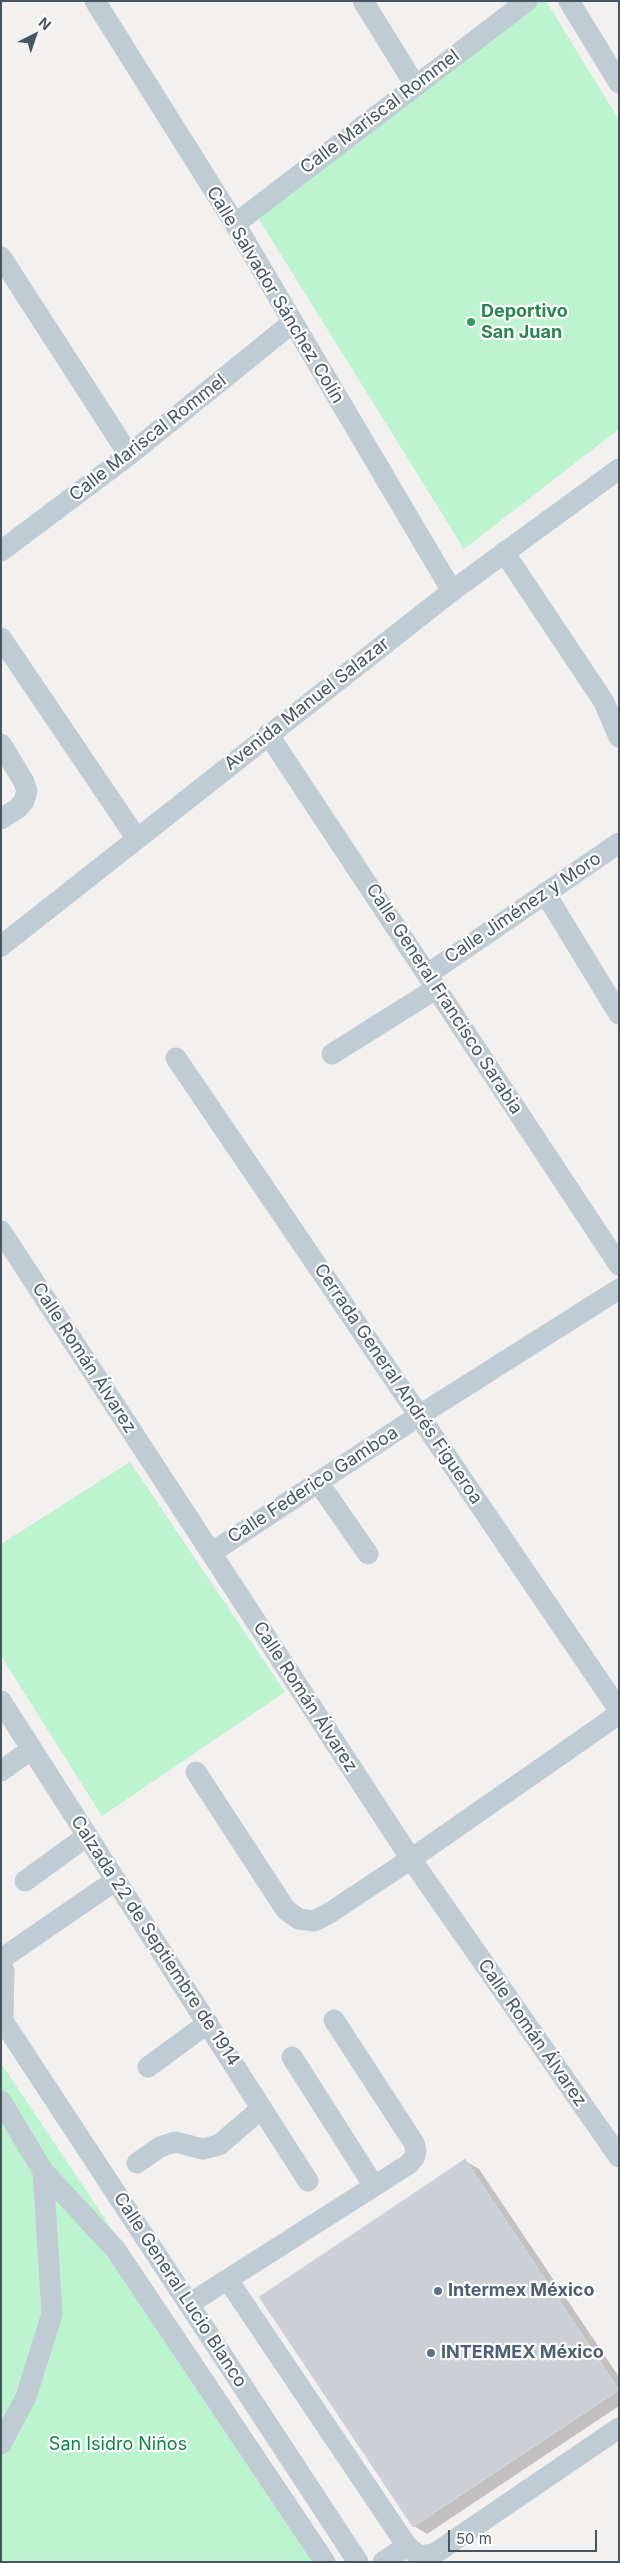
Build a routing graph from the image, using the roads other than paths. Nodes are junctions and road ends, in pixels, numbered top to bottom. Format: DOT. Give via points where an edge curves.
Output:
graph roads {
  1 [pos="95,1"];
  2 [pos="363,1"];
  3 [pos="527,1"];
  4 [pos="569,1"];
  5 [pos="619,84"];
  6 [pos="415,85"];
  7 [pos="235,224"];
  8 [pos="1,257"];
  9 [pos="292,322"];
  10 [pos="130,455"];
  11 [pos="619,468"];
  12 [pos="1,551"];
  13 [pos="504,552"];
  14 [pos="452,591"];
  15 [pos="1,638"];
  16 [pos="611,696"];
  17 [pos="268,734"];
  18 [pos="619,737"];
  19 [pos="1,744"];
  20 [pos="1,819"];
  21 [pos="138,839"];
  22 [pos="619,843"];
  23 [pos="545,893"];
  24 [pos="1,946"];
  25 [pos="432,981"];
  26 [pos="619,1014"];
  27 [pos="332,1054"];
  28 [pos="176,1058"];
  29 [pos="1,1231"];
  30 [pos="619,1265"];
  31 [pos="619,1289"];
  32 [pos="420,1415"];
  33 [pos="318,1482"];
  34 [pos="211,1553"];
  35 [pos="368,1554"];
  36 [pos="1,1701"];
  37 [pos="616,1703"];
  38 [pos="32,1748"];
  39 [pos="1,1771"];
  40 [pos="196,1772"];
  41 [pos="88,1836"];
  42 [pos="411,1859"];
  43 [pos="116,1880"];
  44 [pos="25,1881"];
  45 [pos="1,1959"];
  46 [pos="1,1963"];
  47 [pos="2,2019"];
  48 [pos="334,2020"];
  49 [pos="208,2024"];
  50 [pos="292,2057"];
  51 [pos="148,2067"];
  52 [pos="1,2101"];
  53 [pos="262,2108"];
  54 [pos="619,2157"];
  55 [pos="137,2163"];
  56 [pos="43,2171"];
  57 [pos="308,2180"];
  58 [pos="374,2186"];
  59 [pos="228,2280"];
  60 [pos="189,2304"];
  61 [pos="619,2428"];
  62 [pos="1,2444"];
  63 [pos="407,2546"];
  64 [pos="325,2562"];
  65 [pos="358,2562"];
  66 [pos="383,2562"];
  1 -- 7 [label="street, Calle Salvador Sánchez Colín"];
  2 -- 6 [label="street"];
  3 -- 6 [label="street, Calle Mariscal Rommel"];
  4 -- 5 [label="street"];
  6 -- 7 [label="street, Calle Mariscal Rommel"];
  7 -- 9 [label="street, Calle Salvador Sánchez Colín"];
  8 -- 10 [label="street"];
  9 -- 10 [label="street, Calle Mariscal Rommel"];
  9 -- 14 [label="street, Calle Salvador Sánchez Colín"];
  10 -- 12 [label="street, Calle Mariscal Rommel"];
  11 -- 13 [label="street, Avenida Manuel Salazar"];
  13 -- 14 [label="street, Avenida Manuel Salazar"];
  13 -- 16 [label="street"];
  14 -- 17 [label="street, Avenida Manuel Salazar"];
  15 -- 21 [label="street"];
  16 -- 18 [label="street"];
  17 -- 21 [label="street, Avenida Manuel Salazar"];
  17 -- 25 [label="street, Calle General Francisco Sarabia"];
  19 -- 20 [label="street" via="27,791 18,808"];
  21 -- 24 [label="street, Avenida Manuel Salazar"];
  22 -- 23 [label="street, Calle Jiménez y Moro"];
  23 -- 25 [label="street, Calle Jiménez y Moro"];
  23 -- 26 [label="street"];
  25 -- 27 [label="street, Calle Jiménez y Moro"];
  25 -- 30 [label="street, Calle General Francisco Sarabia"];
  28 -- 32 [label="street, Cerrada General Andrés Figueroa"];
  29 -- 34 [label="street, Calle Román Álvarez"];
  31 -- 32 [label="street, Calle Federico Gamboa"];
  32 -- 33 [label="street, Calle Federico Gamboa"];
  32 -- 37 [label="street, Cerrada General Andrés Figueroa"];
  33 -- 34 [label="street, Calle Federico Gamboa"];
  33 -- 35 [label="street"];
  34 -- 42 [label="street, Calle Román Álvarez"];
  36 -- 38 [label="street, Calzada 22 de Septiembre de 1914"];
  37 -- 42 [label="street"];
  38 -- 39 [label="street"];
  38 -- 41 [label="street, Calzada 22 de Septiembre de 1914"];
  40 -- 42 [label="street" via="286,1910 299,1919 314,1921 328,1914"];
  41 -- 43 [label="street, Calzada 22 de Septiembre de 1914"];
  41 -- 44 [label="street"];
  42 -- 54 [label="street, Calle Román Álvarez"];
  43 -- 45 [label="street"];
  43 -- 49 [label="street, Calzada 22 de Septiembre de 1914"];
  46 -- 47 [label="street" via="4,1971"];
  47 -- 60 [label="street, Calle General Lucio Blanco"];
  48 -- 58 [label="street" via="416,2150 409,2164"];
  49 -- 51 [label="street"];
  49 -- 53 [label="street, Calzada 22 de Septiembre de 1914"];
  50 -- 58 [label="street"];
  52 -- 56 [label="street"];
  53 -- 55 [label="street" via="219,2145 203,2150 175,2142 160,2147"];
  53 -- 57 [label="street, Calzada 22 de Septiembre de 1914"];
  56 -- 62 [label="street" via="52,2314 26,2397"];
  56 -- 64 [label="street" via="116,2250"];
  58 -- 59 [label="street"];
  59 -- 60 [label="street"];
  59 -- 63 [label="street"];
  60 -- 65 [label="street, Calle General Lucio Blanco"];
  61 -- 63 [label="street" via="434,2554 419,2556"];
  63 -- 66 [label="street"];
}
